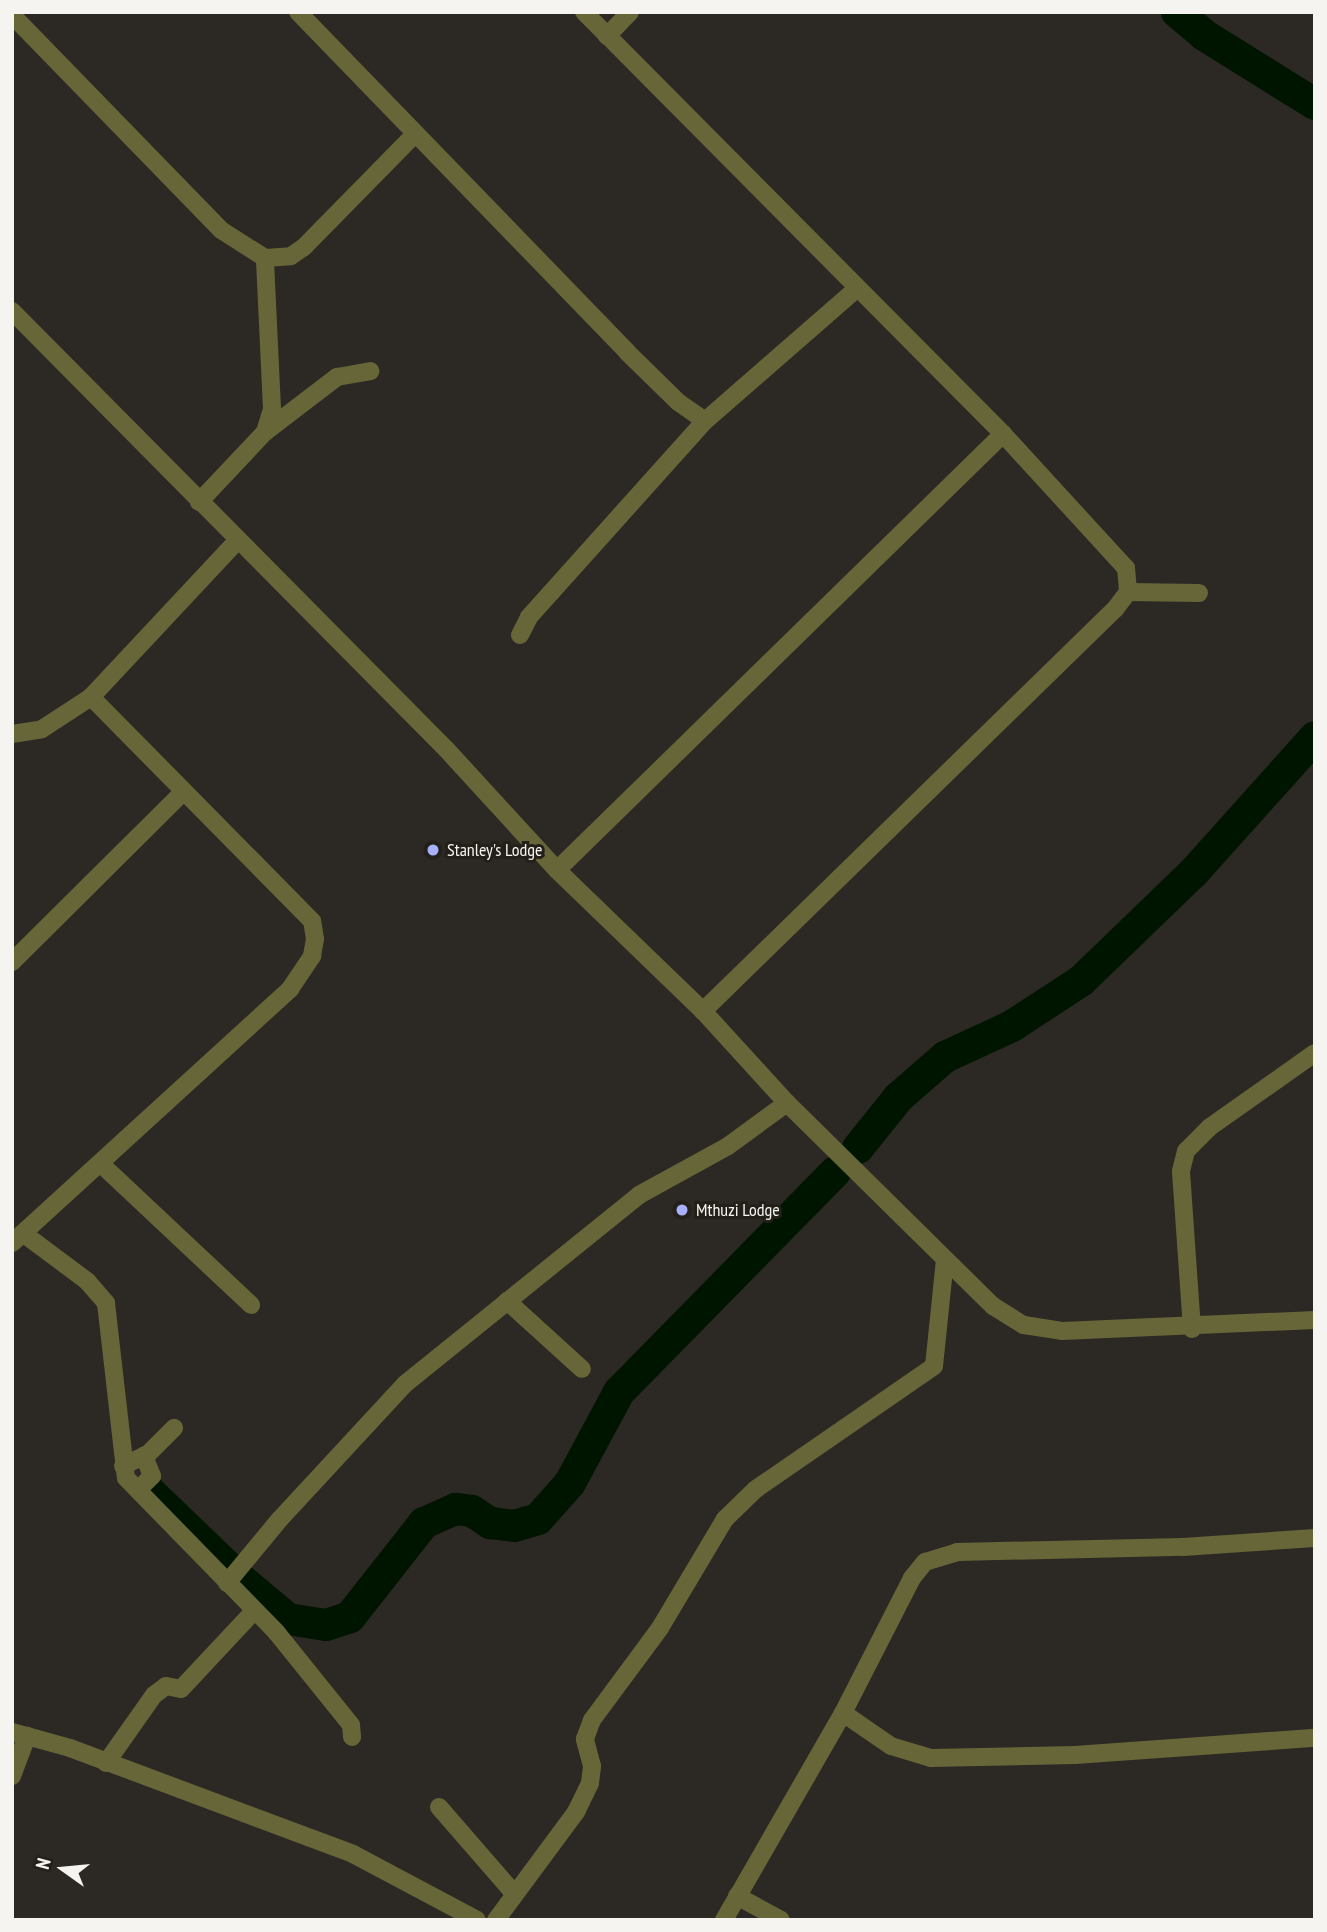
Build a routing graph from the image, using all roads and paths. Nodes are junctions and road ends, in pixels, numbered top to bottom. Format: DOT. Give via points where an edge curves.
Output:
graph roads {
  1 [pos="298,12"];
  2 [pos="584,12"];
  3 [pos="630,12"];
  4 [pos="12,15"];
  5 [pos="607,36"];
  6 [pos="415,134"];
  7 [pos="265,258"];
  8 [pos="855,290"];
  9 [pos="12,311"];
  10 [pos="370,371"];
  11 [pos="705,421"];
  12 [pos="264,432"];
  13 [pos="1003,435"];
  14 [pos="199,502"];
  15 [pos="237,541"];
  16 [pos="1128,592"];
  17 [pos="1199,593"];
  18 [pos="520,635"];
  19 [pos="91,697"];
  20 [pos="12,734"];
  21 [pos="183,792"];
  22 [pos="557,870"];
  23 [pos="12,962"];
  24 [pos="703,1010"];
  25 [pos="1315,1053"];
  26 [pos="787,1103"];
  27 [pos="101,1164"];
  28 [pos="18,1239"];
  29 [pos="945,1260"];
  30 [pos="507,1301"];
  31 [pos="251,1305"];
  32 [pos="1315,1320"];
  33 [pos="1192,1329"];
  34 [pos="582,1369"];
  35 [pos="174,1428"];
  36 [pos="145,1455"];
  37 [pos="123,1466"];
  38 [pos="138,1490"];
  39 [pos="1315,1538"];
  40 [pos="227,1583"];
  41 [pos="252,1613"];
  42 [pos="843,1713"];
  43 [pos="20,1734"];
  44 [pos="352,1737"];
  45 [pos="1315,1738"];
  46 [pos="106,1763"];
  47 [pos="12,1776"];
  48 [pos="439,1807"];
  49 [pos="513,1892"];
  50 [pos="737,1896"];
  51 [pos="477,1920"];
  52 [pos="496,1920"];
  53 [pos="724,1920"];
  54 [pos="781,1920"];
  1 -- 6 [label="street"];
  2 -- 5 [label="street"];
  3 -- 5 [label="street"];
  4 -- 7 [label="street" via="221,230"];
  5 -- 8 [label="street"];
  6 -- 7 [label="street" via="304,247 291,256"];
  6 -- 11 [label="street" via="678,402"];
  7 -- 12 [label="street" via="272,409"];
  8 -- 11 [label="street"];
  8 -- 13 [label="street"];
  9 -- 14 [label="street"];
  10 -- 12 [label="street" via="337,377"];
  11 -- 18 [label="street" via="529,617"];
  12 -- 14 [label="street"];
  13 -- 16 [label="street" via="1123,560"];
  13 -- 22 [label="street"];
  14 -- 15 [label="street"];
  15 -- 19 [label="street"];
  15 -- 22 [label="street" via="447,750"];
  16 -- 17 [label="street"];
  16 -- 24 [label="street"];
  19 -- 20 [label="street" via="42,729"];
  19 -- 21 [label="street"];
  21 -- 23 [label="street"];
  21 -- 27 [label="street" via="312,921 314,946 290,989"];
  22 -- 24 [label="street"];
  24 -- 26 [label="street"];
  25 -- 33 [label="street" via="1210,1127 1186,1151 1181,1171"];
  26 -- 29 [label="street"];
  26 -- 30 [label="street" via="728,1146 639,1195"];
  27 -- 28 [label="street"];
  27 -- 31 [label="street"];
  28 -- 37 [label="street" via="87,1281 106,1303"];
  29 -- 33 [label="street" via="993,1306 1024,1325 1062,1331"];
  29 -- 49 [label="street" via="934,1367 757,1489 725,1519 660,1628 616,1681 592,1720 585,1740 592,1766 583,1799"];
  30 -- 34 [label="street"];
  30 -- 40 [label="street" via="405,1384 366,1423"];
  32 -- 33 [label="street"];
  35 -- 36 [label="street"];
  36 -- 37 [label="street"];
  36 -- 38 [label="street" via="152,1476"];
  37 -- 38 [label="street" via="126,1478"];
  38 -- 40 [label="street"];
  39 -- 42 [label="street" via="940,1555 925,1562 912,1578"];
  40 -- 41 [label="street"];
  41 -- 44 [label="street" via="277,1633 351,1726"];
  41 -- 46 [label="street" via="181,1689 166,1686 154,1695"];
  42 -- 45 [label="street" via="891,1746 931,1758 1075,1755"];
  42 -- 50 [label="street"];
  43 -- 46 [label="street"];
  43 -- 47 [label="street"];
  46 -- 51 [label="street" via="353,1854"];
  48 -- 49 [label="street"];
  49 -- 52 [label="street"];
  50 -- 53 [label="street"];
  50 -- 54 [label="street"];
}
